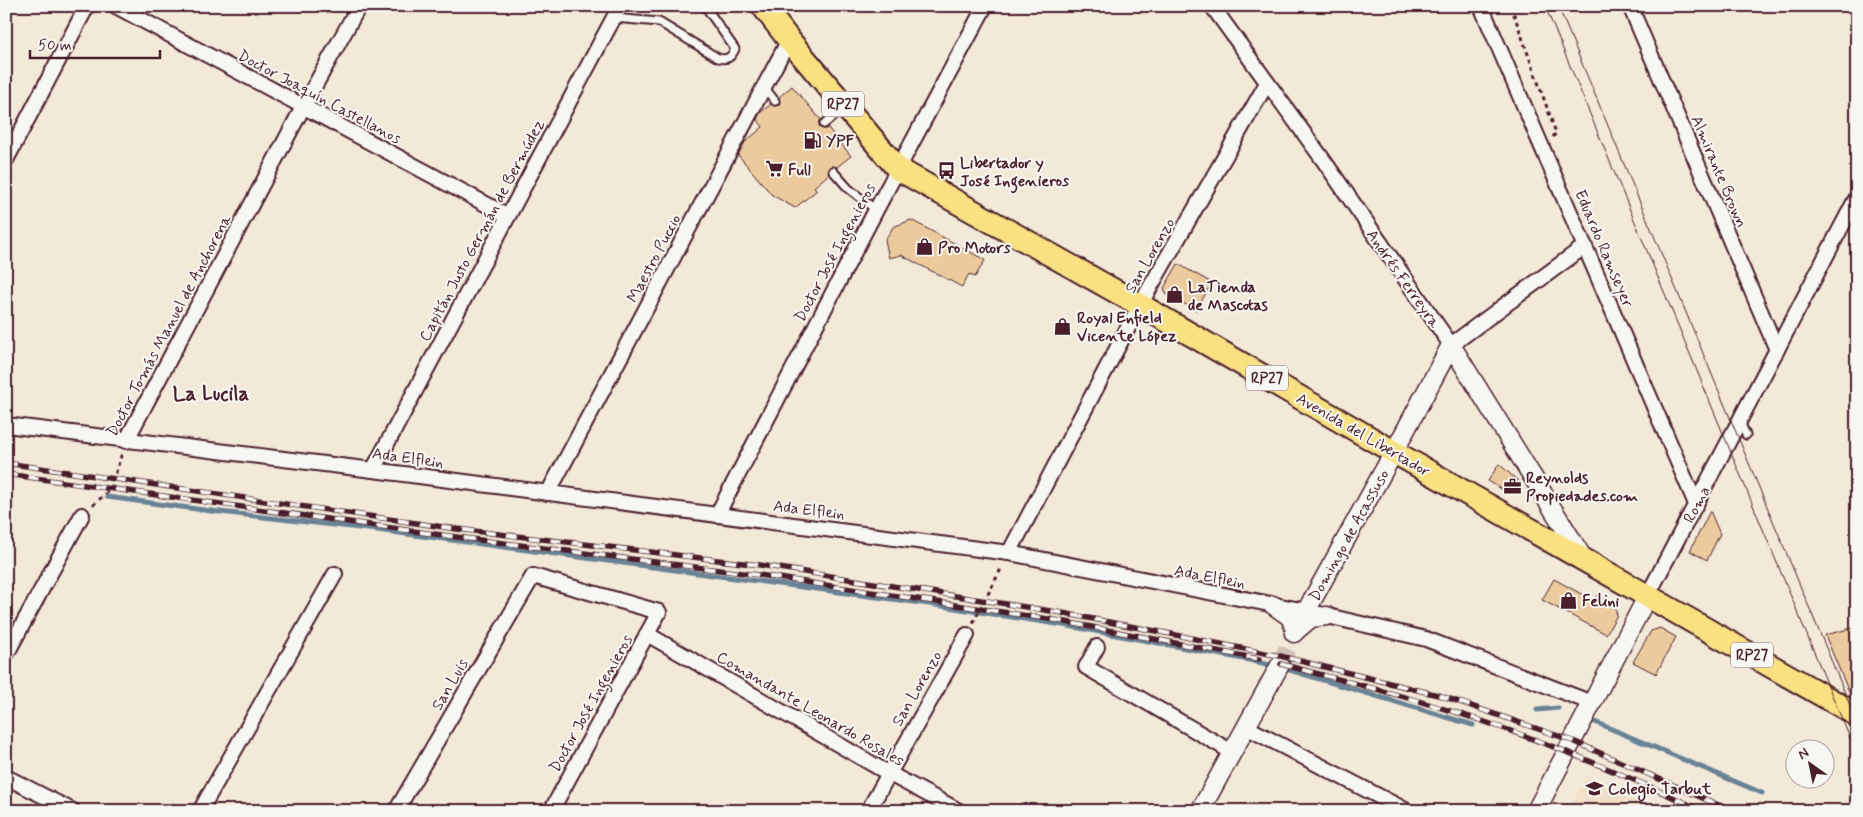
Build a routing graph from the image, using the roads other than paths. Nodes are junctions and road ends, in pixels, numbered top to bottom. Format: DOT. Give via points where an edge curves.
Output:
graph roads {
  1 [pos="87,6"];
  2 [pos="116,6"];
  3 [pos="359,6"];
  4 [pos="705,6"];
  5 [pos="763,6"];
  6 [pos="986,6"];
  7 [pos="1212,6"];
  8 [pos="1481,6"];
  9 [pos="1630,6"];
  10 [pos="617,12"];
  11 [pos="789,40"];
  12 [pos="1267,83"];
  13 [pos="764,86"];
  14 [pos="775,100"];
  15 [pos="304,107"];
  16 [pos="846,107"];
  17 [pos="824,124"];
  18 [pos="6,160"];
  19 [pos="898,169"];
  20 [pos="833,171"];
  21 [pos="1857,197"];
  22 [pos="876,210"];
  23 [pos="508,216"];
  24 [pos="1585,246"];
  25 [pos="1140,304"];
  26 [pos="1451,345"];
  27 [pos="1777,350"];
  28 [pos="1739,421"];
  29 [pos="6,425"];
  30 [pos="1746,435"];
  31 [pos="126,441"];
  32 [pos="1394,452"];
  33 [pos="373,470"];
  34 [pos="548,494"];
  35 [pos="1696,504"];
  36 [pos="82,515"];
  37 [pos="717,515"];
  38 [pos="1009,553"];
  39 [pos="1583,558"];
  40 [pos="335,574"];
  41 [pos="1648,595"];
  42 [pos="1274,605"];
  43 [pos="1306,611"];
  44 [pos="659,612"];
  45 [pos="1327,616"];
  46 [pos="1295,632"];
  47 [pos="647,634"];
  48 [pos="967,635"];
  49 [pos="1097,648"];
  50 [pos="6,655"];
  51 [pos="1280,665"];
  52 [pos="1592,703"];
  53 [pos="1857,715"];
  54 [pos="1246,727"];
  55 [pos="1232,752"];
  56 [pos="888,773"];
  57 [pos="6,777"];
  58 [pos="73,811"];
  59 [pos="200,811"];
  60 [pos="396,811"];
  61 [pos="551,811"];
  62 [pos="868,811"];
  63 [pos="959,811"];
  64 [pos="1200,811"];
  65 [pos="1407,811"];
  66 [pos="1536,811"];
  1 -- 18 [label="street"];
  2 -- 15 [label="street, Doctor Joaquín Castellanos"];
  3 -- 15 [label="street, Doctor Tomás Manuel de Anchorena"];
  4 -- 10 [label="lane" via="735,49 730,58 718,58 659,22"];
  5 -- 11 [label="main road, Avenida del Libertador / RP27"];
  6 -- 19 [label="street, Doctor José Ingenieros"];
  7 -- 12 [label="street, Andrés Ferreyra"];
  8 -- 24 [label="street, Eduardo Ramseyer"];
  9 -- 27 [label="street, Almirante Brown"];
  10 -- 23 [label="street, Capitán Justo Germán de Bermúdez"];
  11 -- 13 [label="street, Maestro Puccio"];
  11 -- 16 [label="main road, Avenida del Libertador / RP27"];
  12 -- 25 [label="street, San Lorenzo"];
  12 -- 26 [label="street, Andrés Ferreyra"];
  13 -- 14 [label="lane"];
  13 -- 34 [label="street, Maestro Puccio"];
  15 -- 23 [label="street, Doctor Joaquín Castellanos"];
  15 -- 31 [label="street, Doctor Tomás Manuel de Anchorena"];
  16 -- 17 [label="lane"];
  16 -- 19 [label="main road, Avenida del Libertador / RP27"];
  19 -- 22 [label="street, Doctor José Ingenieros"];
  19 -- 25 [label="main road, Avenida del Libertador / RP27"];
  20 -- 22 [label="lane" via="848,188"];
  21 -- 27 [label="street, Roma"];
  22 -- 37 [label="street, Doctor José Ingenieros"];
  23 -- 33 [label="street, Capitán Justo Germán de Bermúdez"];
  24 -- 26 [label="street, Domingo de Acassuso"];
  24 -- 35 [label="street, Eduardo Ramseyer"];
  25 -- 32 [label="main road, Avenida del Libertador / RP27"];
  25 -- 38 [label="street, San Lorenzo"];
  26 -- 32 [label="street, Domingo de Acassuso"];
  26 -- 39 [label="street, Andrés Ferreyra"];
  27 -- 28 [label="street, Roma"];
  28 -- 30 [label="lane"];
  28 -- 35 [label="street, Roma"];
  29 -- 31 [label="street, Ada Elflein"];
  31 -- 33 [label="street, Ada Elflein"];
  32 -- 39 [label="main road, Avenida del Libertador / RP27"];
  32 -- 43 [label="street, Domingo de Acassuso"];
  33 -- 34 [label="street, Ada Elflein"];
  34 -- 37 [label="street, Ada Elflein"];
  35 -- 41 [label="street, Roma"];
  36 -- 50 [label="street"];
  37 -- 38 [label="street, Ada Elflein"];
  38 -- 42 [label="street, Ada Elflein"];
  39 -- 41 [label="main road, Avenida del Libertador / RP27"];
  40 -- 59 [label="street"];
  41 -- 52 [label="street, Roma"];
  41 -- 53 [label="main road, Avenida del Libertador / RP27"];
  42 -- 43 [label="street, Ada Elflein"];
  42 -- 46 [label="street" via="1290,617"];
  43 -- 45 [label="street, Ada Elflein"];
  43 -- 46 [label="street, Domingo de Acassuso"];
  44 -- 47 [label="street, Doctor José Ingenieros"];
  44 -- 60 [label="street, San Luis" via="532,576"];
  45 -- 46 [label="street" via="1311,618"];
  45 -- 52 [label="street, Ada Elflein" via="1426,639"];
  47 -- 56 [label="street, Comandante Leonardo Rosales"];
  47 -- 61 [label="street, Doctor José Ingenieros"];
  48 -- 56 [label="street, San Lorenzo"];
  49 -- 55 [label="street" via="1086,667"];
  51 -- 54 [label="street"];
  52 -- 66 [label="street, Roma"];
  54 -- 55 [label="street"];
  54 -- 65 [label="street"];
  55 -- 64 [label="street"];
  56 -- 62 [label="street, San Lorenzo"];
  56 -- 63 [label="street, Comandante Leonardo Rosales"];
  57 -- 58 [label="street"];
}
